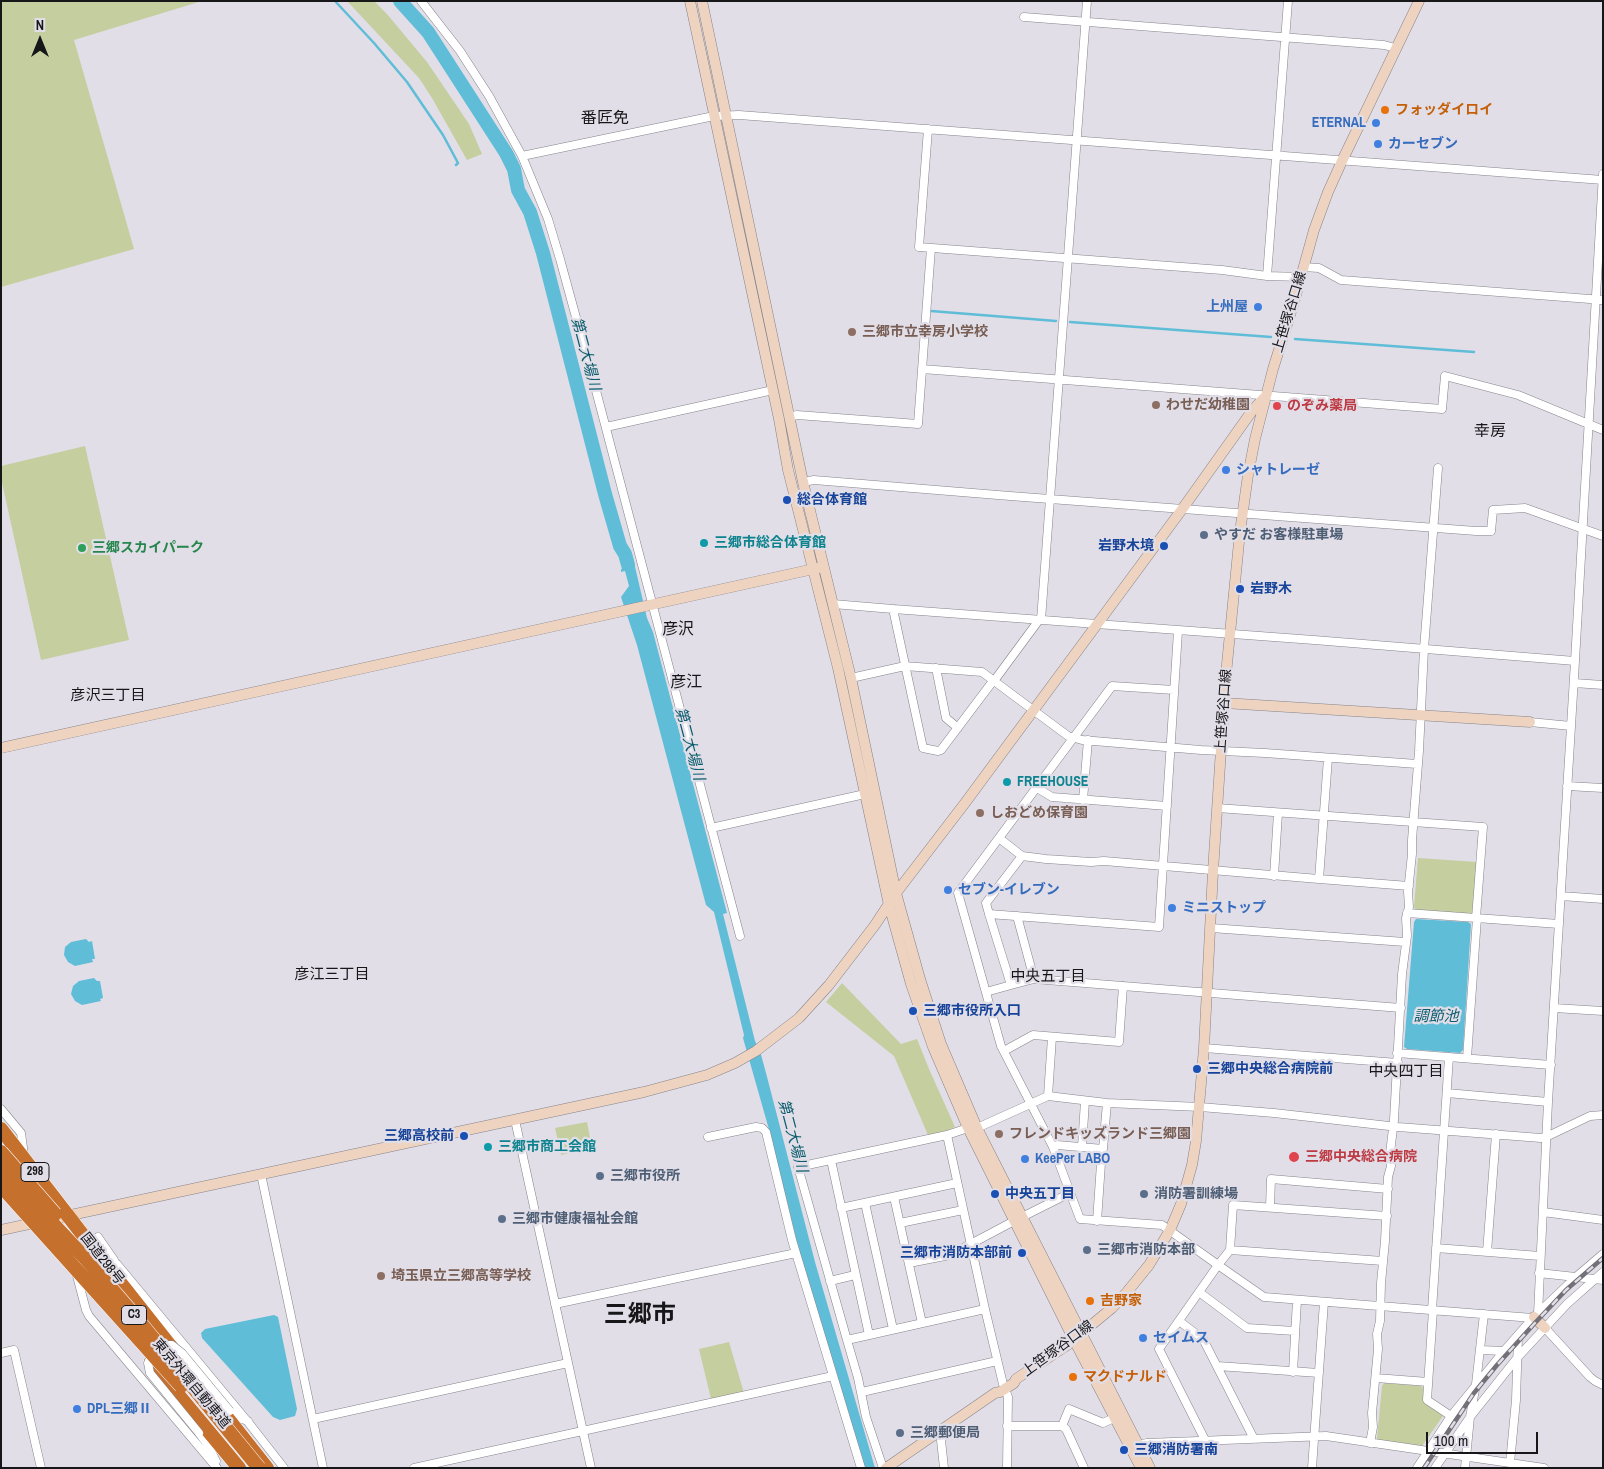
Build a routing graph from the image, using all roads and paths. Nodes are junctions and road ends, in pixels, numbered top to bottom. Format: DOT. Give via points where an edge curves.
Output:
graph roads {
  1 [pos="421,1"];
  2 [pos="690,1"];
  3 [pos="702,1"];
  4 [pos="1087,1"];
  5 [pos="1288,1"];
  6 [pos="1419,1"];
  7 [pos="1024,17"];
  8 [pos="1086,22"];
  9 [pos="1286,37"];
  10 [pos="1395,48"];
  11 [pos="726,115"];
  12 [pos="714,116"];
  13 [pos="928,129"];
  14 [pos="1077,140"];
  15 [pos="1276,155"];
  16 [pos="522,156"];
  17 [pos="1342,161"];
  18 [pos="1603,174"];
  19 [pos="1602,180"];
  20 [pos="931,248"];
  21 [pos="1068,259"];
  22 [pos="1302,272"];
  23 [pos="1267,276"];
  24 [pos="1599,300"];
  25 [pos="922,369"];
  26 [pos="1058,380"];
  27 [pos="773,390"];
  28 [pos="1266,395"];
  29 [pos="789,416"];
  30 [pos="1588,424"];
  31 [pos="606,428"];
  32 [pos="1603,430"];
  33 [pos="1438,468"];
  34 [pos="803,482"];
  35 [pos="1050,499"];
  36 [pos="1183,508"];
  37 [pos="1242,513"];
  38 [pos="1433,528"];
  39 [pos="1582,529"];
  40 [pos="1603,536"];
  41 [pos="824,567"];
  42 [pos="812,570"];
  43 [pos="833,604"];
  44 [pos="649,606"];
  45 [pos="893,609"];
  46 [pos="1040,620"];
  47 [pos="1098,624"];
  48 [pos="1178,630"];
  49 [pos="1230,634"];
  50 [pos="1424,649"];
  51 [pos="1576,661"];
  52 [pos="905,666"];
  53 [pos="936,668"];
  54 [pos="851,678"];
  55 [pos="994,681"];
  56 [pos="1574,683"];
  57 [pos="1603,685"];
  58 [pos="1174,690"];
  59 [pos="1224,702"];
  60 [pos="1034,710"];
  61 [pos="1421,716"];
  62 [pos="1530,722"];
  63 [pos="1571,726"];
  64 [pos="958,728"];
  65 [pos="1073,738"];
  66 [pos="1088,740"];
  67 [pos="1,748"];
  68 [pos="1171,748"];
  69 [pos="1222,751"];
  70 [pos="1328,758"];
  71 [pos="1417,764"];
  72 [pos="1567,786"];
  73 [pos="1037,788"];
  74 [pos="1603,788"];
  75 [pos="865,794"];
  76 [pos="1083,800"];
  77 [pos="1167,806"];
  78 [pos="1217,808"];
  79 [pos="1278,813"];
  80 [pos="1323,816"];
  81 [pos="1413,823"];
  82 [pos="712,828"];
  83 [pos="999,838"];
  84 [pos="1022,856"];
  85 [pos="1163,866"];
  86 [pos="1213,871"];
  87 [pos="1274,876"];
  88 [pos="1318,879"];
  89 [pos="1410,886"];
  90 [pos="896,893"];
  91 [pos="1561,896"];
  92 [pos="1603,899"];
  93 [pos="889,905"];
  94 [pos="990,914"];
  95 [pos="1407,914"];
  96 [pos="1017,916"];
  97 [pos="1476,918"];
  98 [pos="1559,924"];
  99 [pos="1211,928"];
  100 [pos="740,936"];
  101 [pos="1405,942"];
  102 [pos="1034,979"];
  103 [pos="1010,985"];
  104 [pos="1123,986"];
  105 [pos="986,992"];
  106 [pos="1207,992"];
  107 [pos="1401,1008"];
  108 [pos="1554,1008"];
  109 [pos="1603,1011"];
  110 [pos="1052,1037"];
  111 [pos="1204,1048"];
  112 [pos="1004,1050"];
  113 [pos="1397,1053"];
  114 [pos="1449,1057"];
  115 [pos="1467,1058"];
  116 [pos="1398,1063"];
  117 [pos="1550,1065"];
  118 [pos="1447,1094"];
  119 [pos="1048,1096"];
  120 [pos="1085,1101"];
  121 [pos="1548,1102"];
  122 [pos="1030,1103"];
  123 [pos="1107,1103"];
  124 [pos="1200,1107"];
  125 [pos="1,1109"];
  126 [pos="1603,1115"];
  127 [pos="515,1120"];
  128 [pos="1393,1126"];
  129 [pos="972,1128"];
  130 [pos="1,1129"];
  131 [pos="1444,1131"];
  132 [pos="1496,1134"];
  133 [pos="947,1135"];
  134 [pos="708,1137"];
  135 [pos="1546,1138"];
  136 [pos="1054,1147"];
  137 [pos="1082,1147"];
  138 [pos="1102,1149"];
  139 [pos="1,1152"];
  140 [pos="24,1158"];
  141 [pos="831,1160"];
  142 [pos="1,1168"];
  143 [pos="261,1174"];
  144 [pos="957,1183"];
  145 [pos="1,1186"];
  146 [pos="1388,1189"];
  147 [pos="1,1193"];
  148 [pos="1070,1193"];
  149 [pos="894,1197"];
  150 [pos="865,1203"];
  151 [pos="841,1208"];
  152 [pos="1270,1208"];
  153 [pos="963,1210"];
  154 [pos="1543,1212"];
  155 [pos="69,1216"];
  156 [pos="1387,1216"];
  157 [pos="1018,1219"];
  158 [pos="1097,1220"];
  159 [pos="1603,1220"];
  160 [pos="900,1223"];
  161 [pos="31,1224"];
  162 [pos="1,1230"];
  163 [pos="1170,1230"];
  164 [pos="98,1237"];
  165 [pos="971,1243"];
  166 [pos="1436,1248"];
  167 [pos="1230,1250"];
  168 [pos="96,1252"];
  169 [pos="1487,1252"];
  170 [pos="796,1253"];
  171 [pos="1603,1254"];
  172 [pos="1540,1256"];
  173 [pos="1383,1261"];
  174 [pos="909,1263"];
  175 [pos="117,1264"];
  176 [pos="1218,1265"];
  177 [pos="1603,1272"];
  178 [pos="1539,1273"];
  179 [pos="855,1275"];
  180 [pos="77,1276"];
  181 [pos="1576,1277"];
  182 [pos="1599,1280"];
  183 [pos="830,1281"];
  184 [pos="1199,1292"];
  185 [pos="1297,1300"];
  186 [pos="1324,1302"];
  187 [pos="555,1304"];
  188 [pos="1380,1306"];
  189 [pos="129,1309"];
  190 [pos="985,1309"];
  191 [pos="1432,1310"];
  192 [pos="1484,1314"];
  193 [pos="1535,1317"];
  194 [pos="1179,1321"];
  195 [pos="922,1323"];
  196 [pos="1545,1328"];
  197 [pos="893,1330"];
  198 [pos="1295,1331"];
  199 [pos="869,1335"];
  200 [pos="1518,1336"];
  201 [pos="1078,1337"];
  202 [pos="847,1340"];
  203 [pos="1480,1350"];
  204 [pos="1504,1351"];
  205 [pos="1,1353"];
  206 [pos="1517,1358"];
  207 [pos="997,1361"];
  208 [pos="568,1363"];
  209 [pos="1217,1366"];
  210 [pos="1293,1372"];
  211 [pos="1318,1373"];
  212 [pos="833,1376"];
  213 [pos="1376,1378"];
  214 [pos="1428,1382"];
  215 [pos="1476,1384"];
  216 [pos="1603,1385"];
  217 [pos="1004,1387"];
  218 [pos="862,1392"];
  219 [pos="1451,1416"];
  220 [pos="1470,1417"];
  221 [pos="1114,1418"];
  222 [pos="313,1419"];
  223 [pos="248,1422"];
  224 [pos="1007,1426"];
  225 [pos="1062,1426"];
  226 [pos="583,1431"];
  227 [pos="940,1431"];
  228 [pos="242,1434"];
  229 [pos="1314,1436"];
  230 [pos="1254,1439"];
  231 [pos="1205,1440"];
  232 [pos="1370,1443"];
  233 [pos="1139,1445"];
  234 [pos="224,1450"];
  235 [pos="1428,1450"];
  236 [pos="1444,1454"];
  237 [pos="1466,1456"];
  238 [pos="1510,1463"];
  239 [pos="41,1468"];
  240 [pos="218,1468"];
  241 [pos="233,1468"];
  242 [pos="239,1468"];
  243 [pos="247,1468"];
  244 [pos="259,1468"];
  245 [pos="267,1468"];
  246 [pos="273,1468"];
  247 [pos="284,1468"];
  248 [pos="323,1468"];
  249 [pos="414,1468"];
  250 [pos="591,1468"];
  251 [pos="861,1468"];
  252 [pos="884,1468"];
  253 [pos="944,1468"];
  254 [pos="1007,1468"];
  255 [pos="1084,1468"];
  256 [pos="1141,1468"];
  257 [pos="1150,1468"];
  258 [pos="1312,1468"];
  259 [pos="1417,1468"];
  260 [pos="1436,1468"];
  261 [pos="1465,1468"];
  262 [pos="1544,1468"];
  1 -- 16 [label="street" via="479,79"];
  2 -- 12 [label="street"];
  3 -- 11 [label="street"];
  4 -- 8 [label="street"];
  5 -- 9 [label="street"];
  6 -- 10 [label="street, 上笹塚谷口線"];
  7 -- 8 [label="street"];
  8 -- 9 [label="street"];
  8 -- 14 [label="street"];
  9 -- 10 [label="street"];
  9 -- 15 [label="street"];
  10 -- 17 [label="street, 上笹塚谷口線"];
  11 -- 12 [label="street"];
  11 -- 13 [label="street"];
  11 -- 29 [label="street"];
  12 -- 16 [label="street"];
  12 -- 27 [label="street"];
  13 -- 14 [label="street"];
  13 -- 20 [label="street" via="919,247"];
  14 -- 15 [label="street"];
  14 -- 21 [label="street"];
  15 -- 17 [label="street"];
  15 -- 23 [label="street"];
  16 -- 31 [label="street" via="548,219"];
  17 -- 19 [label="street"];
  17 -- 22 [label="street, 上笹塚谷口線" via="1314,230"];
  18 -- 19 [label="street"];
  19 -- 24 [label="street"];
  20 -- 21 [label="street"];
  20 -- 25 [label="street"];
  21 -- 23 [label="street"];
  21 -- 26 [label="street"];
  22 -- 23 [label="street"];
  22 -- 24 [label="street" via="1319,268 1341,280"];
  22 -- 28 [label="street, 上笹塚谷口線"];
  24 -- 30 [label="street"];
  25 -- 26 [label="street"];
  25 -- 29 [label="street" via="918,424"];
  26 -- 28 [label="street"];
  26 -- 35 [label="street"];
  27 -- 31 [label="street"];
  27 -- 42 [label="street"];
  28 -- 30 [label="street" via="1442,409 1445,376 1504,390"];
  28 -- 36 [label="street"];
  28 -- 37 [label="street, 上笹塚谷口線"];
  29 -- 34 [label="street"];
  30 -- 32 [label="street"];
  30 -- 39 [label="street"];
  31 -- 44 [label="street"];
  33 -- 38 [label="street"];
  34 -- 35 [label="street" via="814,480"];
  34 -- 41 [label="street"];
  35 -- 36 [label="street"];
  35 -- 46 [label="street"];
  36 -- 37 [label="street"];
  36 -- 47 [label="street"];
  37 -- 38 [label="street"];
  37 -- 49 [label="street, 上笹塚谷口線"];
  38 -- 39 [label="street" via="1491,531 1493,510 1517,508 1533,510"];
  38 -- 50 [label="street"];
  39 -- 40 [label="street"];
  39 -- 51 [label="street"];
  41 -- 42 [label="street"];
  41 -- 43 [label="street"];
  42 -- 44 [label="street"];
  42 -- 75 [label="street" via="838,668"];
  43 -- 45 [label="street"];
  43 -- 54 [label="street"];
  44 -- 67 [label="street"];
  44 -- 82 [label="street"];
  45 -- 46 [label="street"];
  45 -- 52 [label="street"];
  46 -- 47 [label="street"];
  46 -- 55 [label="street"];
  47 -- 48 [label="street"];
  47 -- 60 [label="street"];
  48 -- 49 [label="street"];
  48 -- 58 [label="street"];
  49 -- 50 [label="street"];
  49 -- 59 [label="street, 上笹塚谷口線"];
  50 -- 51 [label="street"];
  50 -- 61 [label="street"];
  51 -- 56 [label="street"];
  52 -- 53 [label="street"];
  52 -- 54 [label="street"];
  52 -- 64 [label="street" via="923,748 938,752"];
  53 -- 55 [label="street" via="982,672"];
  53 -- 64 [label="street" via="946,718"];
  54 -- 90 [label="street"];
  55 -- 60 [label="street"];
  55 -- 64 [label="street"];
  56 -- 57 [label="street"];
  56 -- 63 [label="street"];
  58 -- 65 [label="street" via="1112,686"];
  58 -- 68 [label="street"];
  59 -- 61 [label="street"];
  59 -- 69 [label="street, 上笹塚谷口線"];
  60 -- 65 [label="street"];
  60 -- 90 [label="street"];
  61 -- 62 [label="street"];
  61 -- 71 [label="street"];
  62 -- 63 [label="street"];
  63 -- 72 [label="street"];
  65 -- 66 [label="street"];
  65 -- 73 [label="street"];
  66 -- 68 [label="street"];
  66 -- 76 [label="street"];
  68 -- 69 [label="street"];
  68 -- 77 [label="street"];
  69 -- 70 [label="street"];
  69 -- 78 [label="street, 上笹塚谷口線"];
  70 -- 71 [label="street"];
  70 -- 80 [label="street"];
  71 -- 81 [label="street"];
  72 -- 74 [label="street"];
  72 -- 91 [label="street"];
  73 -- 76 [label="street" via="1052,798"];
  73 -- 83 [label="street"];
  75 -- 82 [label="street"];
  75 -- 93 [label="street"];
  76 -- 77 [label="street"];
  77 -- 85 [label="street"];
  78 -- 79 [label="street"];
  78 -- 86 [label="street, 上笹塚谷口線"];
  79 -- 80 [label="street"];
  79 -- 87 [label="street"];
  80 -- 81 [label="street"];
  80 -- 88 [label="street"];
  81 -- 89 [label="street"];
  81 -- 97 [label="street" via="1483,827"];
  82 -- 100 [label="street"];
  83 -- 84 [label="street"];
  83 -- 105 [label="street" via="958,895"];
  84 -- 85 [label="street"];
  84 -- 94 [label="street" via="986,903"];
  85 -- 86 [label="street"];
  85 -- 96 [label="street" via="1159,926"];
  86 -- 87 [label="street"];
  86 -- 99 [label="street, 上笹塚谷口線"];
  87 -- 88 [label="street"];
  88 -- 89 [label="street"];
  89 -- 95 [label="street"];
  90 -- 93 [label="street"];
  90 -- 129 [label="street" via="917,971"];
  91 -- 92 [label="street"];
  91 -- 98 [label="street"];
  93 -- 127 [label="street" via="799,1018 768,1043 735,1063 669,1086"];
  93 -- 129 [label="street" via="920,1010 937,1055"];
  94 -- 96 [label="street"];
  94 -- 103 [label="street"];
  95 -- 97 [label="street"];
  95 -- 101 [label="street"];
  96 -- 102 [label="street"];
  97 -- 98 [label="street"];
  97 -- 115 [label="street"];
  98 -- 108 [label="street"];
  99 -- 101 [label="street"];
  99 -- 106 [label="street, 上笹塚谷口線"];
  101 -- 107 [label="street"];
  102 -- 103 [label="street"];
  102 -- 104 [label="street"];
  103 -- 105 [label="street"];
  104 -- 106 [label="street"];
  104 -- 110 [label="street" via="1119,1042"];
  105 -- 112 [label="street"];
  106 -- 107 [label="street"];
  106 -- 111 [label="street, 上笹塚谷口線"];
  107 -- 113 [label="street"];
  108 -- 109 [label="street"];
  108 -- 117 [label="street"];
  110 -- 112 [label="street" via="1033,1035"];
  110 -- 119 [label="street"];
  111 -- 116 [label="street"];
  111 -- 124 [label="street, 上笹塚谷口線"];
  112 -- 122 [label="street"];
  113 -- 114 [label="street"];
  113 -- 116 [label="street"];
  114 -- 115 [label="street"];
  114 -- 118 [label="street"];
  115 -- 117 [label="street"];
  116 -- 128 [label="street"];
  117 -- 121 [label="street"];
  118 -- 121 [label="street"];
  118 -- 131 [label="street"];
  119 -- 120 [label="street"];
  119 -- 122 [label="street"];
  120 -- 123 [label="street"];
  120 -- 137 [label="street"];
  121 -- 135 [label="street"];
  122 -- 129 [label="street"];
  122 -- 136 [label="street"];
  123 -- 124 [label="street"];
  123 -- 138 [label="street"];
  124 -- 128 [label="street"];
  124 -- 163 [label="street, 上笹塚谷口線" via="1192,1166"];
  125 -- 140 [label="street" via="21,1134"];
  126 -- 135 [label="street" via="1590,1116"];
  127 -- 143 [label="street"];
  127 -- 187 [label="street"];
  128 -- 131 [label="street"];
  128 -- 146 [label="street"];
  129 -- 133 [label="street"];
  129 -- 157 [label="street"];
  130 -- 140 [label="highway, 国道298号 / 298"];
  131 -- 132 [label="street"];
  131 -- 166 [label="street"];
  132 -- 135 [label="street"];
  132 -- 169 [label="street"];
  133 -- 141 [label="street"];
  133 -- 144 [label="street"];
  134 -- 170 [label="street" via="756,1127 766,1132"];
  135 -- 154 [label="street"];
  136 -- 137 [label="street"];
  136 -- 148 [label="street"];
  137 -- 138 [label="street"];
  138 -- 158 [label="street"];
  139 -- 189 [label="highway, bridge" via="43,1198"];
  140 -- 155 [label="highway, 国道298号 / 298"];
  141 -- 151 [label="street"];
  141 -- 183 [label="street" via="798,1167"];
  142 -- 189 [label="highway, 東京外環自動車道 / C3, bridge"];
  143 -- 155 [label="street"];
  143 -- 222 [label="street"];
  144 -- 149 [label="street"];
  144 -- 153 [label="street"];
  145 -- 243 [label="highway, 東京外環自動車道 / C3, bridge" via="181,1385"];
  146 -- 152 [label="street" via="1271,1179"];
  146 -- 156 [label="street"];
  147 -- 161 [label="highway, 国道298号"];
  148 -- 157 [label="street"];
  148 -- 158 [label="street" via="1080,1219"];
  149 -- 150 [label="street"];
  149 -- 160 [label="street"];
  150 -- 151 [label="street"];
  150 -- 197 [label="street"];
  151 -- 179 [label="street"];
  152 -- 156 [label="street"];
  152 -- 167 [label="street" via="1232,1205"];
  153 -- 160 [label="street"];
  153 -- 165 [label="street"];
  154 -- 159 [label="street"];
  154 -- 172 [label="street"];
  155 -- 161 [label="street"];
  155 -- 168 [label="highway, 国道298号 / 298"];
  156 -- 173 [label="street"];
  157 -- 165 [label="street"];
  157 -- 201 [label="street"];
  158 -- 163 [label="street" via="1162,1225"];
  160 -- 174 [label="street"];
  161 -- 162 [label="street"];
  161 -- 180 [label="highway, 国道298号"];
  163 -- 176 [label="street"];
  163 -- 201 [label="street, 上笹塚谷口線" via="1139,1278 1112,1308"];
  164 -- 175 [label="street"];
  165 -- 174 [label="street" via="950,1255"];
  165 -- 190 [label="street"];
  166 -- 169 [label="street"];
  166 -- 191 [label="street"];
  167 -- 173 [label="street"];
  167 -- 176 [label="street"];
  168 -- 175 [label="street"];
  168 -- 228 [label="highway, 国道298号 / 298"];
  169 -- 172 [label="street"];
  170 -- 187 [label="street"];
  170 -- 212 [label="street"];
  171 -- 181 [label="street"];
  172 -- 178 [label="street"];
  173 -- 188 [label="street"];
  174 -- 195 [label="street"];
  175 -- 223 [label="street"];
  176 -- 184 [label="street"];
  176 -- 185 [label="street" via="1264,1297"];
  177 -- 182 [label="street"];
  178 -- 181 [label="street"];
  178 -- 193 [label="street"];
  179 -- 183 [label="street"];
  179 -- 199 [label="street"];
  180 -- 234 [label="highway, 国道298号"];
  180 -- 240 [label="street" via="89,1316"];
  181 -- 182 [label="street"];
  181 -- 193 [label="street"];
  182 -- 196 [label="street" via="1567,1304"];
  183 -- 202 [label="street"];
  184 -- 194 [label="street"];
  184 -- 198 [label="street" via="1247,1328"];
  185 -- 186 [label="street"];
  185 -- 198 [label="street"];
  186 -- 188 [label="street"];
  186 -- 211 [label="street"];
  187 -- 208 [label="street"];
  188 -- 191 [label="street"];
  188 -- 213 [label="street"];
  189 -- 244 [label="highway, 東京外環自動車道 / C3, bridge"];
  190 -- 195 [label="street"];
  190 -- 207 [label="street"];
  191 -- 192 [label="street"];
  191 -- 214 [label="street"];
  192 -- 193 [label="street"];
  192 -- 203 [label="street"];
  193 -- 196 [label="street"];
  193 -- 200 [label="street"];
  194 -- 209 [label="street" via="1203,1339"];
  194 -- 231 [label="street" via="1159,1349"];
  195 -- 197 [label="street"];
  196 -- 206 [label="street"];
  196 -- 216 [label="street" via="1595,1382"];
  197 -- 199 [label="street"];
  198 -- 210 [label="street"];
  199 -- 202 [label="street"];
  200 -- 204 [label="street"];
  200 -- 206 [label="street"];
  201 -- 217 [label="street, 上笹塚谷口線" via="1016,1379 1011,1379"];
  201 -- 221 [label="street"];
  201 -- 233 [label="street"];
  202 -- 218 [label="street"];
  203 -- 204 [label="street"];
  203 -- 215 [label="street"];
  204 -- 215 [label="street"];
  205 -- 239 [label="street" via="14,1350"];
  206 -- 220 [label="street"];
  206 -- 238 [label="street"];
  207 -- 217 [label="street"];
  207 -- 218 [label="street"];
  208 -- 222 [label="street"];
  208 -- 226 [label="street"];
  209 -- 210 [label="street"];
  209 -- 230 [label="street"];
  210 -- 211 [label="street"];
  211 -- 229 [label="street"];
  212 -- 226 [label="street"];
  212 -- 251 [label="street"];
  213 -- 214 [label="street"];
  213 -- 232 [label="street"];
  214 -- 219 [label="street" via="1427,1400"];
  215 -- 219 [label="street"];
  215 -- 220 [label="street"];
  217 -- 224 [label="street" via="1008,1397"];
  217 -- 227 [label="street, 上笹塚谷口線" via="998,1388"];
  218 -- 252 [label="street" via="866,1417"];
  219 -- 235 [label="street"];
  220 -- 236 [label="street"];
  220 -- 237 [label="street"];
  221 -- 225 [label="street" via="1103,1423 1069,1409"];
  221 -- 256 [label="street"];
  222 -- 248 [label="street"];
  223 -- 240 [label="street, bridge" via="230,1411 172,1344 163,1345 151,1356 148,1363 150,1373 208,1445"];
  223 -- 247 [label="street"];
  224 -- 225 [label="street"];
  224 -- 254 [label="street"];
  225 -- 255 [label="street"];
  226 -- 249 [label="street"];
  226 -- 250 [label="street"];
  227 -- 252 [label="street, 上笹塚谷口線"];
  227 -- 253 [label="street"];
  228 -- 245 [label="highway, 国道298号 / 298"];
  228 -- 246 [label="highway, 国道298号 / 298"];
  229 -- 230 [label="street"];
  229 -- 232 [label="street"];
  229 -- 258 [label="street"];
  230 -- 231 [label="street"];
  231 -- 233 [label="street"];
  232 -- 235 [label="street"];
  233 -- 257 [label="street"];
  234 -- 241 [label="highway, 国道298号"];
  234 -- 242 [label="highway, 国道298号"];
  235 -- 236 [label="street"];
  235 -- 259 [label="street"];
  236 -- 237 [label="street"];
  236 -- 260 [label="street"];
  237 -- 238 [label="street"];
  237 -- 261 [label="street"];
  238 -- 262 [label="street"];
}
